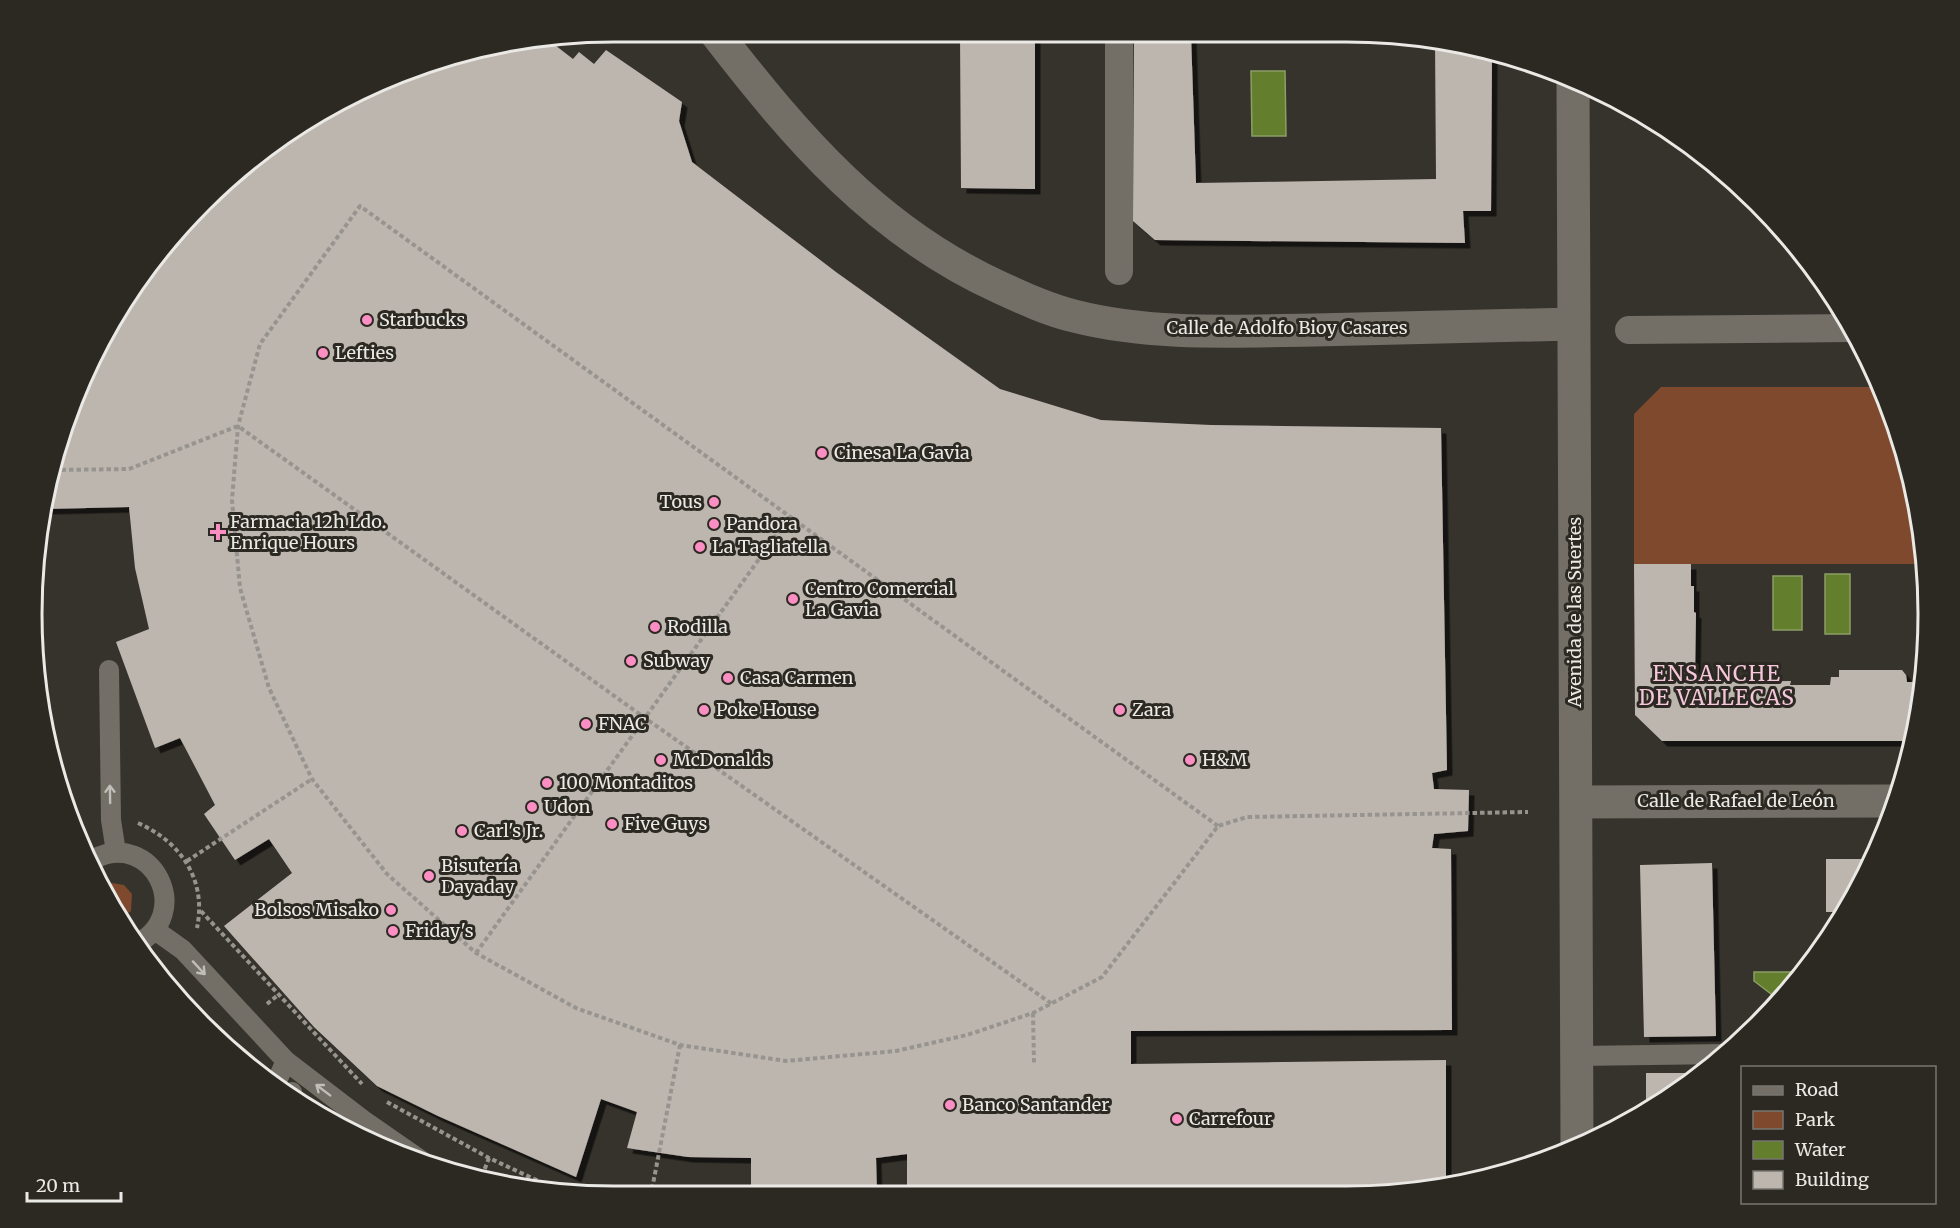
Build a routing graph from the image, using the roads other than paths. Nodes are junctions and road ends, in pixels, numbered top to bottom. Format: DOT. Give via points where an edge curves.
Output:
graph roads {
  1 [pos="723,42"];
  2 [pos="1119,42"];
  3 [pos="1574,90"];
  4 [pos="1119,271"];
  5 [pos="1573,324"];
  6 [pos="1841,328"];
  7 [pos="1629,330"];
  8 [pos="109,670"];
  9 [pos="1887,801"];
  10 [pos="1577,802"];
  11 [pos="116,852"];
  12 [pos="97,858"];
  13 [pos="155,930"];
  14 [pos="143,939"];
  15 [pos="1711,1054"];
  16 [pos="1577,1056"];
  17 [pos="286,1061"];
  18 [pos="286,1083"];
  19 [pos="1577,1137"];
  20 [pos="394,1142"];
  1 -- 5 [label="street, Calle de Adolfo Bioy Casares" via="787,123 855,193 917,242 968,273 1072,316 1126,326 1216,332"];
  2 -- 4 [label="street"];
  3 -- 5 [label="street, Avenida de las Suertes"];
  5 -- 10 [label="street, Avenida de las Suertes"];
  6 -- 7 [label="street"];
  11 -- 8 [label="lane, one-way" via="111,820"];
  9 -- 10 [label="street, Calle de Rafael de León"];
  10 -- 16 [label="street, Avenida de las Suertes"];
  11 -- 12 [label="lane"];
  11 -- 13 [label="lane" via="145,861 163,886 165,901"];
  13 -- 14 [label="lane"];
  13 -- 17 [label="lane, one-way" via="183,950"];
  15 -- 16 [label="lane"];
  16 -- 19 [label="street, Avenida de las Suertes"];
  17 -- 18 [label="lane"];
  20 -- 17 [label="lane, one-way"];
}
